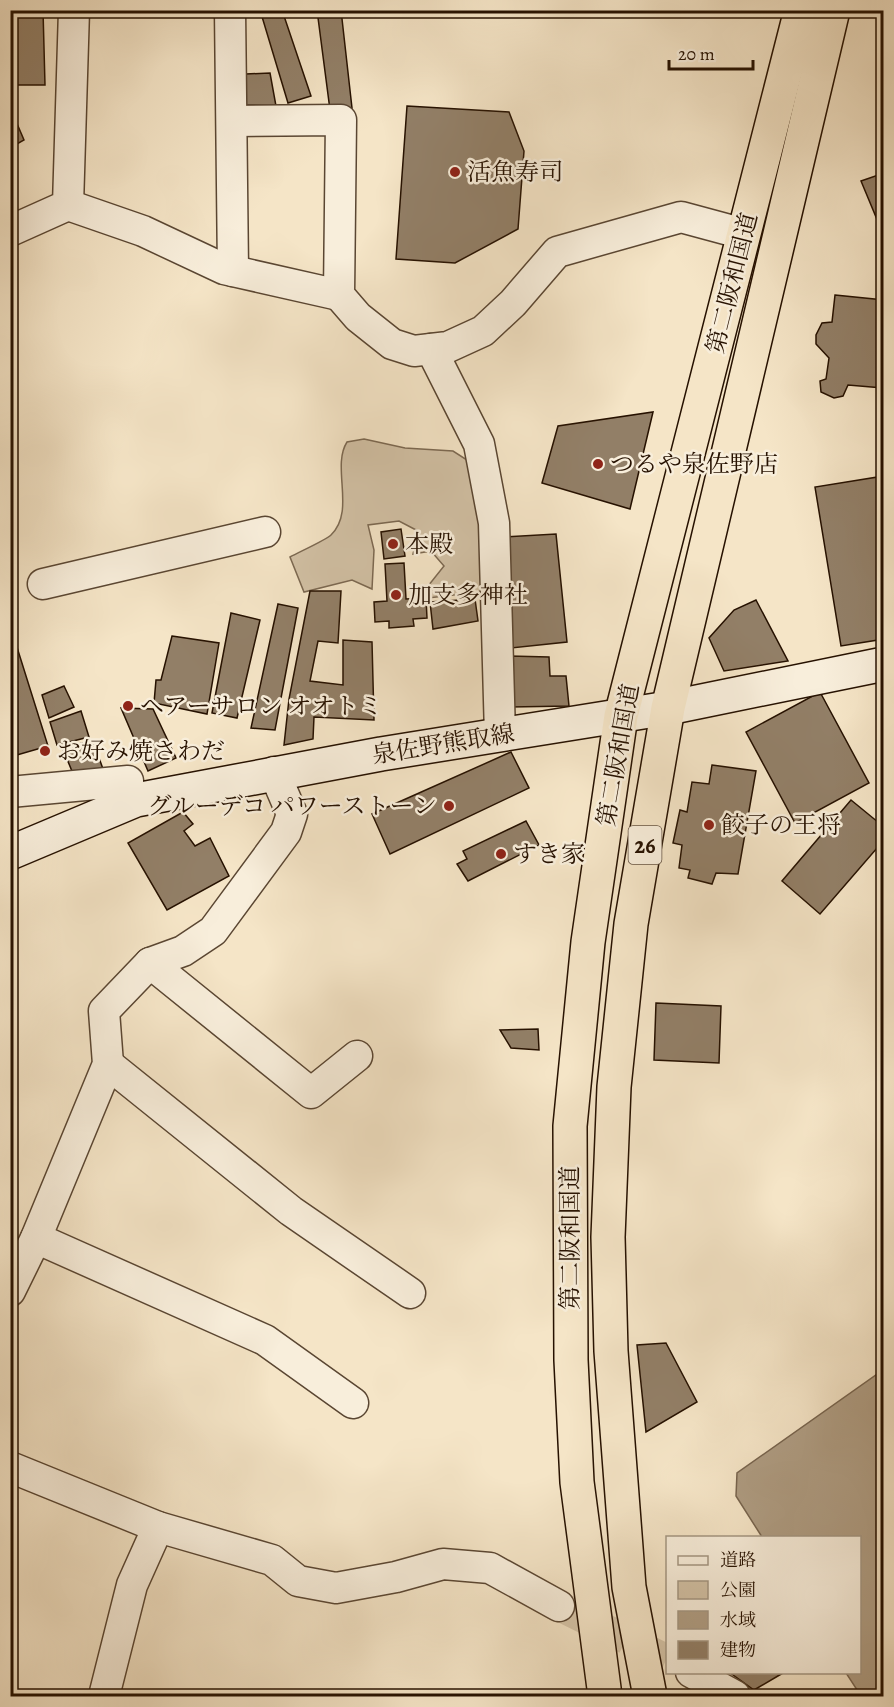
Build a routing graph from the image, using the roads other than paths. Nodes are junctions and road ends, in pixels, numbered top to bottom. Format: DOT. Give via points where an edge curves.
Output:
graph roads {
  1 [pos="74,10"];
  2 [pos="230,10"];
  3 [pos="801,10"];
  4 [pos="833,10"];
  5 [pos="232,121"];
  6 [pos="68,205"];
  7 [pos="10,231"];
  8 [pos="744,234"];
  9 [pos="233,272"];
  10 [pos="339,295"];
  11 [pos="431,349"];
  12 [pos="265,532"];
  13 [pos="43,584"];
  14 [pos="884,664"];
  15 [pos="668,708"];
  16 [pos="621,716"];
  17 [pos="500,735"];
  18 [pos="274,772"];
  19 [pos="128,781"];
  20 [pos="10,792"];
  21 [pos="10,853"];
  22 [pos="150,963"];
  23 [pos="357,1056"];
  24 [pos="108,1064"];
  25 [pos="36,1238"];
  26 [pos="10,1291"];
  27 [pos="410,1293"];
  28 [pos="353,1402"];
  29 [pos="10,1467"];
  30 [pos="158,1527"];
  31 [pos="559,1606"];
  32 [pos="695,1674"];
  33 [pos="104,1696"];
  34 [pos="605,1696"];
  35 [pos="650,1696"];
  36 [pos="735,1696"];
  1 -- 6 [label="street"];
  2 -- 5 [label="street"];
  3 -- 8 [label="highway, 第二阪和国道 / 26"];
  4 -- 15 [label="highway, 第二阪和国道 / 26"];
  5 -- 9 [label="street"];
  5 -- 10 [label="street" via="341,120"];
  6 -- 7 [label="street"];
  6 -- 9 [label="street" via="143,231"];
  8 -- 11 [label="street" via="681,217 557,252 483,331 448,347"];
  8 -- 16 [label="highway, 第二阪和国道 / 26"];
  9 -- 10 [label="street"];
  10 -- 11 [label="street" via="358,317 392,344 414,351"];
  11 -- 17 [label="street" via="479,444 494,523"];
  12 -- 13 [label="street"];
  14 -- 15 [label="main road, 泉佐野熊取線"];
  15 -- 16 [label="main road, 泉佐野熊取線"];
  15 -- 35 [label="highway, 第二阪和国道 / 26" via="631,924 614,1087 608,1237 611,1351 628,1576"];
  16 -- 17 [label="main road, 泉佐野熊取線"];
  16 -- 34 [label="highway, 第二阪和国道 / 26" via="588,942 570,1126 571,1360 577,1482"];
  17 -- 18 [label="main road, 泉佐野熊取線"];
  18 -- 21 [label="main road, 泉佐野熊取線" via="136,800"];
  18 -- 22 [label="street" via="292,814 286,832 213,931 183,951"];
  19 -- 20 [label="street"];
  22 -- 23 [label="street" via="311,1093"];
  22 -- 24 [label="street" via="104,1011"];
  24 -- 25 [label="street"];
  24 -- 27 [label="street" via="291,1211"];
  25 -- 26 [label="street"];
  25 -- 28 [label="street" via="266,1340"];
  29 -- 30 [label="street"];
  30 -- 31 [label="street" via="272,1560 298,1581 336,1588 443,1564 490,1568"];
  30 -- 33 [label="street" via="132,1585"];
  32 -- 36 [label="street"];
}
